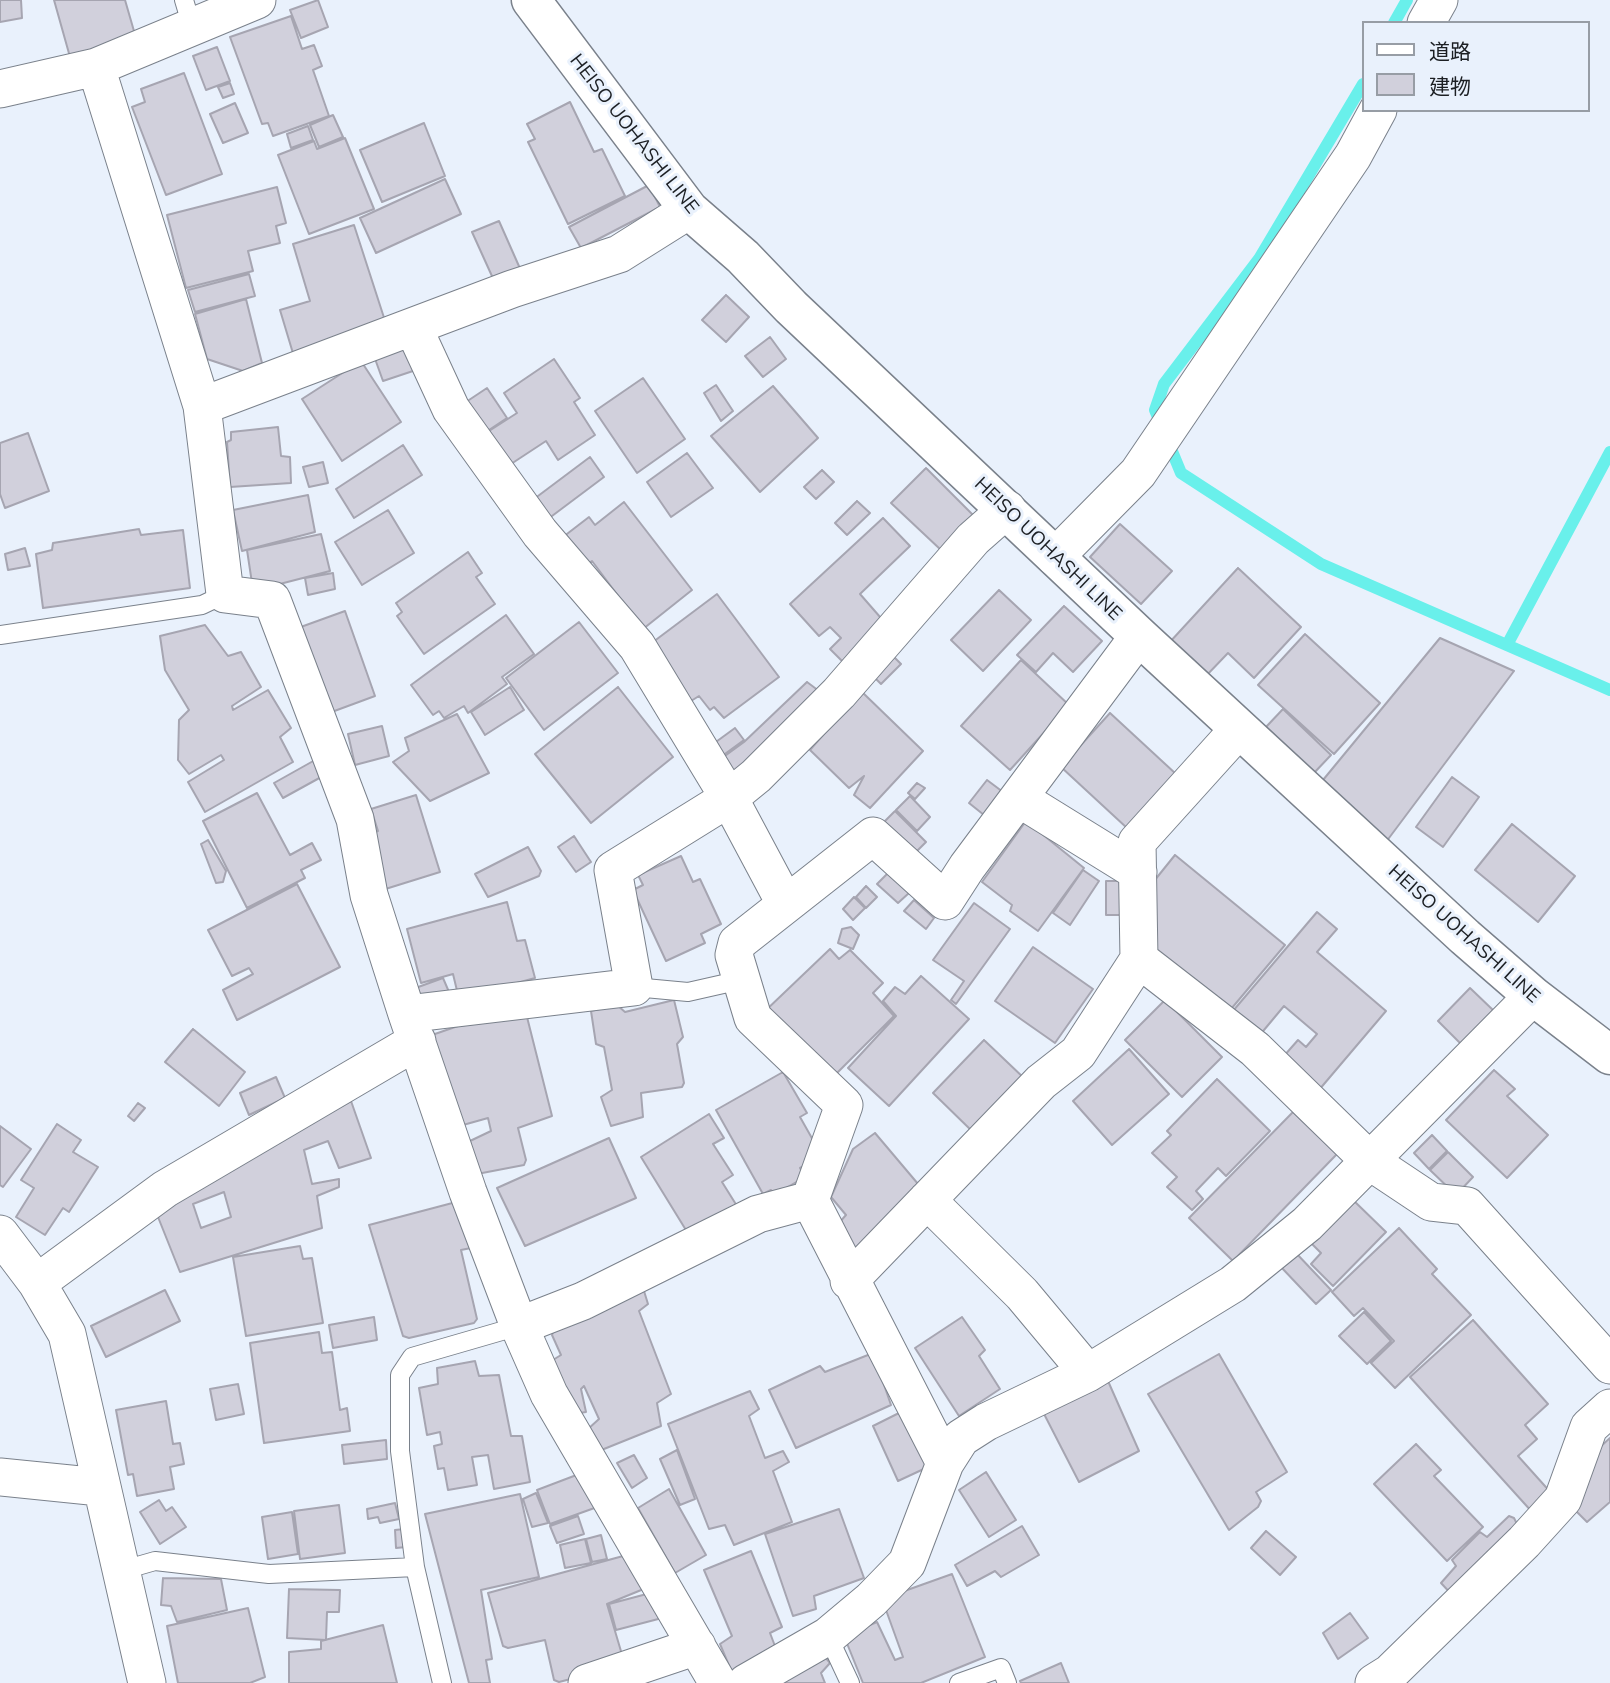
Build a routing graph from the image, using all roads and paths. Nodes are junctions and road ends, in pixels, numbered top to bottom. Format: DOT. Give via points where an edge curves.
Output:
graph roads {
  1 [pos="257,0"];
  2 [pos="531,0"];
  3 [pos="1439,0"];
  4 [pos="188,14"];
  5 [pos="1427,21"];
  6 [pos="96,67"];
  7 [pos="0,89"];
  8 [pos="1377,112"];
  9 [pos="689,210"];
  10 [pos="414,329"];
  11 [pos="202,406"];
  12 [pos="1007,509"];
  13 [pos="1055,557"];
  14 [pos="225,594"];
  15 [pos="0,635"];
  16 [pos="1139,636"];
  17 [pos="1239,729"];
  18 [pos="729,798"];
  19 [pos="1020,799"];
  20 [pos="1138,872"];
  21 [pos="785,903"];
  22 [pos="1139,958"];
  23 [pos="741,980"];
  24 [pos="634,987"];
  25 [pos="1533,996"];
  26 [pos="412,1028"];
  27 [pos="1610,1055"];
  28 [pos="1371,1162"];
  29 [pos="810,1200"];
  30 [pos="928,1200"];
  31 [pos="0,1234"];
  32 [pos="849,1281"];
  33 [pos="37,1283"];
  34 [pos="519,1326"];
  35 [pos="1610,1365"];
  36 [pos="1088,1373"];
  37 [pos="1610,1408"];
  38 [pos="945,1463"];
  39 [pos="0,1477"];
  40 [pos="100,1487"];
  41 [pos="415,1567"];
  42 [pos="120,1571"];
  43 [pos="828,1636"];
  44 [pos="697,1646"];
  45 [pos="147,1683"];
  46 [pos="442,1683"];
  47 [pos="587,1683"];
  48 [pos="718,1683"];
  49 [pos="746,1683"];
  50 [pos="850,1683"];
  51 [pos="959,1683"];
  52 [pos="1007,1683"];
  53 [pos="1374,1683"];
  1 -- 4 [label="street"];
  2 -- 9 [label="main road, HEISO UOHASHI LINE"];
  3 -- 5 [label="street"];
  4 -- 6 [label="street"];
  6 -- 7 [label="street"];
  6 -- 11 [label="street"];
  8 -- 13 [label="street" via="1353,156 1146,461"];
  9 -- 10 [label="street" via="619,254 512,289"];
  9 -- 12 [label="main road, HEISO UOHASHI LINE"];
  10 -- 11 [label="street"];
  10 -- 18 [label="street" via="451,409 540,533 637,646"];
  11 -- 14 [label="street"];
  12 -- 13 [label="main road, HEISO UOHASHI LINE"];
  12 -- 18 [label="street" via="973,539 839,693"];
  13 -- 16 [label="main road, HEISO UOHASHI LINE"];
  14 -- 15 [label="lane" via="201,605"];
  14 -- 26 [label="street" via="272,600 355,819 369,895"];
  16 -- 17 [label="main road, HEISO UOHASHI LINE"];
  16 -- 19 [label="street"];
  17 -- 20 [label="street" via="1137,842"];
  17 -- 25 [label="main road, HEISO UOHASHI LINE"];
  18 -- 21 [label="street"];
  18 -- 24 [label="street" via="613,870"];
  19 -- 20 [label="street"];
  19 -- 21 [label="street" via="946,901 873,836"];
  20 -- 22 [label="street"];
  21 -- 23 [label="street" via="737,943 734,956"];
  22 -- 28 [label="street" via="1255,1049"];
  22 -- 30 [label="street" via="1079,1053 1041,1082"];
  23 -- 24 [label="lane" via="688,992"];
  23 -- 29 [label="street" via="753,1017 844,1105"];
  24 -- 26 [label="street"];
  25 -- 27 [label="main road, HEISO UOHASHI LINE"];
  25 -- 28 [label="street"];
  26 -- 33 [label="street" via="164,1189"];
  26 -- 34 [label="street"];
  28 -- 35 [label="street" via="1431,1202 1467,1206"];
  28 -- 36 [label="street" via="1307,1224 1233,1284"];
  29 -- 32 [label="street"];
  29 -- 34 [label="street" via="758,1214 583,1301"];
  30 -- 32 [label="street"];
  30 -- 36 [label="street" via="1022,1294"];
  31 -- 33 [label="street"];
  32 -- 38 [label="street"];
  33 -- 40 [label="street" via="67,1334"];
  34 -- 41 [label="lane" via="412,1357 400,1375 400,1451"];
  34 -- 44 [label="street" via="549,1394"];
  36 -- 38 [label="street" via="986,1422 961,1438"];
  37 -- 53 [label="street" via="1589,1427 1563,1499 1524,1542"];
  38 -- 43 [label="street" via="907,1563"];
  39 -- 40 [label="street"];
  40 -- 42 [label="street"];
  41 -- 42 [label="lane" via="269,1574 155,1561"];
  41 -- 46 [label="lane"];
  42 -- 45 [label="street"];
  43 -- 49 [label="street"];
  43 -- 50 [label="lane"];
  44 -- 47 [label="street"];
  44 -- 48 [label="street"];
  51 -- 52 [label="lane" via="1001,1668"];
}
